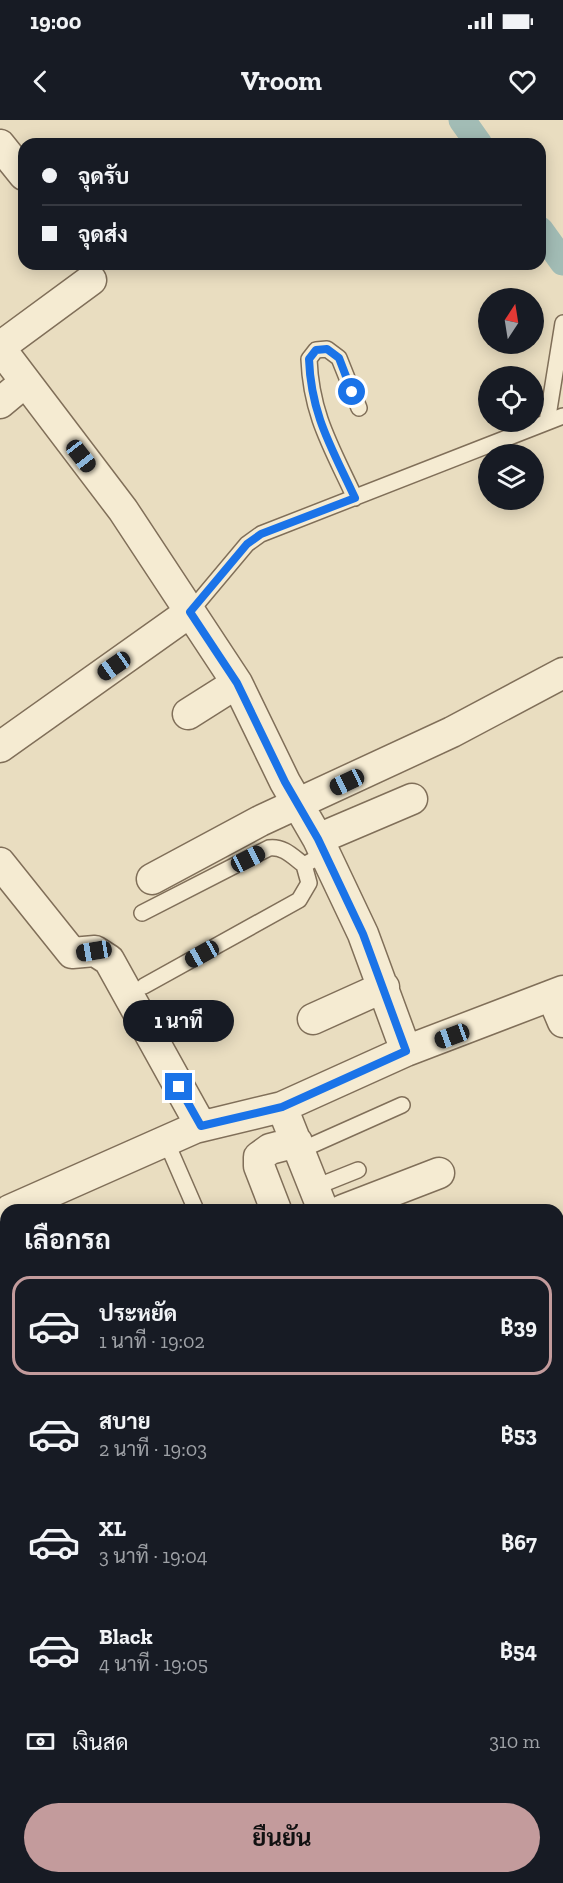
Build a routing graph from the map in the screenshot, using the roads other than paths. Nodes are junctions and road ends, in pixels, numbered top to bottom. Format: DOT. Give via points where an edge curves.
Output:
graph roads {
  1 [pos="0,145"];
  2 [pos="18,168"];
  3 [pos="91,280"];
  4 [pos="563,323"];
  5 [pos="0,348"];
  6 [pos="24,383"];
  7 [pos="0,403"];
  8 [pos="358,408"];
  9 [pos="563,416"];
  10 [pos="547,422"];
  11 [pos="355,498"];
  12 [pos="190,612"];
  13 [pos="563,673"];
  14 [pos="237,683"];
  15 [pos="188,714"];
  16 [pos="0,747"];
  17 [pos="412,799"];
  18 [pos="298,803"];
  19 [pos="315,853"];
  20 [pos="0,863"];
  21 [pos="152,879"];
  22 [pos="142,913"];
  23 [pos="144,986"];
  24 [pos="384,987"];
  25 [pos="559,1003"];
  26 [pos="313,1019"];
  27 [pos="406,1051"];
  28 [pos="402,1105"];
  29 [pos="282,1107"];
  30 [pos="201,1126"];
  31 [pos="166,1141"];
  32 [pos="298,1146"];
  33 [pos="358,1170"];
  34 [pos="439,1173"];
  35 [pos="318,1199"];
  36 [pos="24,1204"];
  37 [pos="193,1204"];
  38 [pos="274,1204"];
  39 [pos="359,1204"];
  1 -- 2 [label="street"];
  3 -- 5 [label="street"];
  4 -- 10 [label="lane"];
  5 -- 6 [label="street"];
  6 -- 7 [label="street"];
  6 -- 12 [label="street" via="123,510"];
  8 -- 11 [label="lane" via="339,358 327,349 316,350 309,359 316,415"];
  9 -- 10 [label="lane"];
  10 -- 11 [label="lane"];
  11 -- 12 [label="lane" via="261,534 247,544"];
  12 -- 14 [label="street"];
  12 -- 16 [label="street"];
  13 -- 18 [label="street" via="452,732"];
  14 -- 15 [label="street"];
  14 -- 18 [label="street"];
  17 -- 19 [label="street"];
  18 -- 19 [label="street"];
  18 -- 21 [label="street"];
  19 -- 22 [label="lane" via="269,848"];
  19 -- 23 [label="lane" via="309,884 299,900"];
  19 -- 24 [label="street" via="363,934"];
  20 -- 30 [label="street" via="72,953 94,951 109,960"];
  24 -- 26 [label="street"];
  24 -- 27 [label="street"];
  25 -- 27 [label="street"];
  27 -- 29 [label="street"];
  28 -- 32 [label="lane"];
  29 -- 30 [label="street"];
  29 -- 32 [label="street"];
  30 -- 31 [label="street"];
  31 -- 36 [label="street"];
  31 -- 37 [label="lane"];
  32 -- 35 [label="street"];
  32 -- 38 [label="street" via="270,1149 259,1157"];
  33 -- 35 [label="lane"];
  34 -- 39 [label="street"];
}
